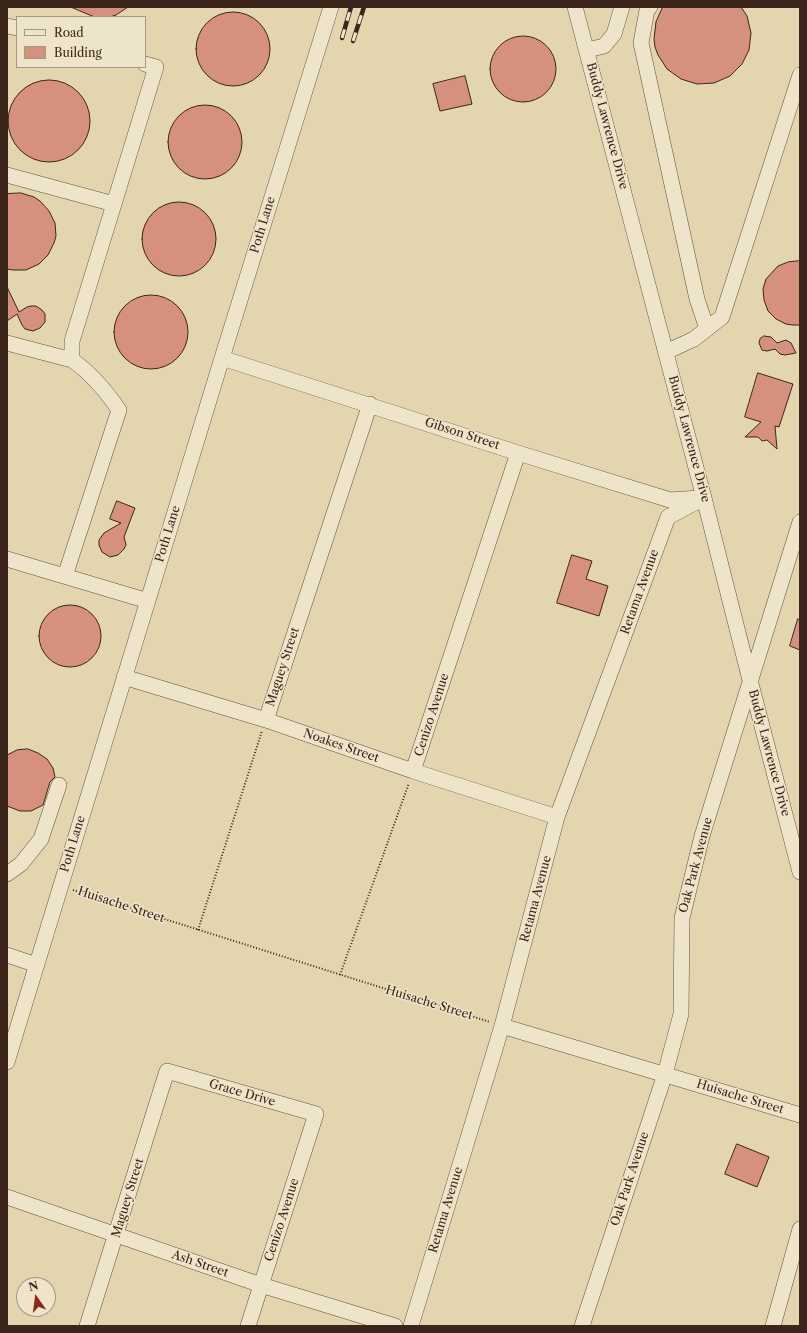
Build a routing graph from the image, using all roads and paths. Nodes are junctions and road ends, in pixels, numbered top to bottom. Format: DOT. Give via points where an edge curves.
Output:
graph roads {
  1 [pos="331,7"];
  2 [pos="576,7"];
  3 [pos="622,7"];
  4 [pos="650,7"];
  5 [pos="587,50"];
  6 [pos="146,64"];
  7 [pos="800,75"];
  8 [pos="7,174"];
  9 [pos="114,204"];
  10 [pos="707,329"];
  11 [pos="7,343"];
  12 [pos="666,352"];
  13 [pos="222,358"];
  14 [pos="72,360"];
  15 [pos="370,404"];
  16 [pos="518,453"];
  17 [pos="704,498"];
  18 [pos="800,522"];
  19 [pos="7,559"];
  20 [pos="65,576"];
  21 [pos="148,601"];
  22 [pos="124,677"];
  23 [pos="750,680"];
  24 [pos="266,720"];
  25 [pos="413,771"];
  26 [pos="59,785"];
  27 [pos="557,817"];
  28 [pos="800,872"];
  29 [pos="7,874"];
  30 [pos="61,886"];
  31 [pos="198,930"];
  32 [pos="7,955"];
  33 [pos="37,965"];
  34 [pos="340,975"];
  35 [pos="502,1026"];
  36 [pos="7,1062"];
  37 [pos="167,1071"];
  38 [pos="665,1074"];
  39 [pos="316,1114"];
  40 [pos="800,1115"];
  41 [pos="7,1197"];
  42 [pos="800,1229"];
  43 [pos="116,1235"];
  44 [pos="261,1285"];
  45 [pos="87,1326"];
  46 [pos="248,1326"];
  47 [pos="395,1326"];
  48 [pos="411,1326"];
  49 [pos="582,1326"];
  50 [pos="772,1326"];
  1 -- 13 [label="street, Poth Lane"];
  2 -- 5 [label="street, Buddy Lawrence Drive"];
  3 -- 5 [label="street" via="614,34 604,46"];
  4 -- 10 [label="street" via="647,10 641,42 697,299"];
  5 -- 12 [label="street, Buddy Lawrence Drive"];
  6 -- 9 [label="street" via="156,67"];
  7 -- 10 [label="street" via="722,317"];
  8 -- 9 [label="street"];
  9 -- 14 [label="street" via="72,341"];
  10 -- 12 [label="street" via="694,339"];
  11 -- 14 [label="street"];
  12 -- 17 [label="street, Buddy Lawrence Drive"];
  13 -- 15 [label="street, Gibson Street"];
  13 -- 21 [label="street, Poth Lane"];
  14 -- 20 [label="street" via="87,370 119,410"];
  15 -- 16 [label="street, Gibson Street"];
  15 -- 24 [label="street, Maguey Street"];
  16 -- 17 [label="street, Gibson Street" via="670,500"];
  16 -- 25 [label="street, Cenizo Avenue"];
  17 -- 23 [label="street, Buddy Lawrence Drive"];
  17 -- 27 [label="street, Retama Avenue" via="668,517"];
  18 -- 23 [label="street, Oak Park Avenue"];
  19 -- 20 [label="street"];
  20 -- 21 [label="street"];
  21 -- 22 [label="street, Poth Lane"];
  22 -- 24 [label="street, Noakes Street"];
  22 -- 30 [label="street, Poth Lane"];
  23 -- 28 [label="street, Buddy Lawrence Drive"];
  23 -- 38 [label="street, Oak Park Avenue" via="702,836 682,918 681,1014"];
  24 -- 25 [label="street, Noakes Street"];
  24 -- 31 [label="path, Maguey Street"];
  25 -- 27 [label="street, Noakes Street"];
  25 -- 34 [label="path, Cenizo Avenue"];
  26 -- 29 [label="street" via="41,839 21,864"];
  27 -- 35 [label="street, Retama Avenue"];
  30 -- 31 [label="path, Huisache Street"];
  30 -- 33 [label="street, Poth Lane"];
  31 -- 34 [label="path, Huisache Street"];
  32 -- 33 [label="street"];
  33 -- 36 [label="street, Poth Lane"];
  34 -- 35 [label="path, Huisache Street"];
  35 -- 38 [label="street, Huisache Street"];
  35 -- 48 [label="street, Retama Avenue"];
  37 -- 39 [label="street, Grace Drive"];
  37 -- 43 [label="street, Maguey Street"];
  38 -- 40 [label="street, Huisache Street"];
  38 -- 49 [label="street, Oak Park Avenue"];
  39 -- 44 [label="street, Cenizo Avenue"];
  41 -- 43 [label="street, Ash Street"];
  42 -- 50 [label="street"];
  43 -- 44 [label="street, Ash Street"];
  43 -- 45 [label="street, Maguey Street"];
  44 -- 46 [label="street, Cenizo Avenue"];
  44 -- 47 [label="street, Ash Street"];
}
